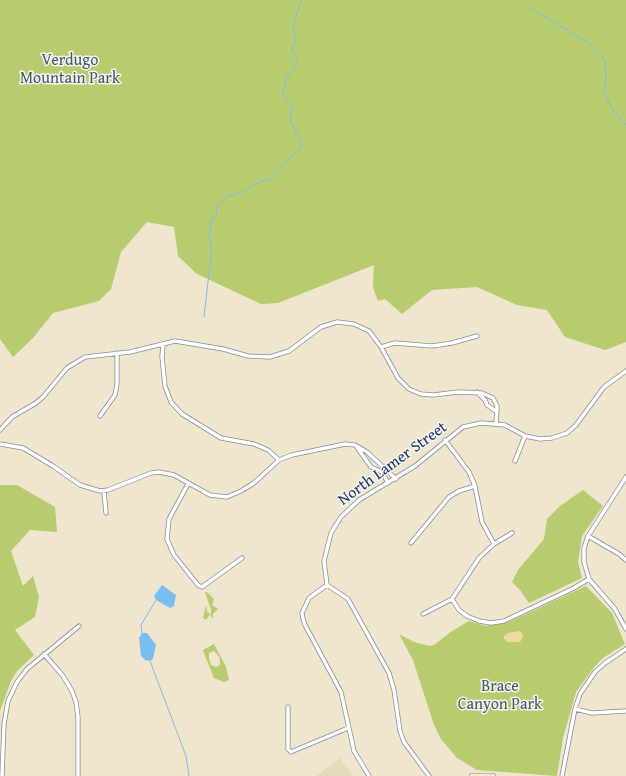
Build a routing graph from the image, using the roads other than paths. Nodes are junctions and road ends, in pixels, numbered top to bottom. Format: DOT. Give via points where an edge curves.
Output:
graph roads {
  1 [pos="476,336"];
  2 [pos="163,344"];
  3 [pos="381,348"];
  4 [pos="117,353"];
  5 [pos="626,371"];
  6 [pos="477,392"];
  7 [pos="497,412"];
  8 [pos="100,416"];
  9 [pos="496,424"];
  10 [pos="0,430"];
  11 [pos="525,436"];
  12 [pos="445,440"];
  13 [pos="0,444"];
  14 [pos="355,445"];
  15 [pos="279,460"];
  16 [pos="515,461"];
  17 [pos="626,478"];
  18 [pos="396,479"];
  19 [pos="388,482"];
  20 [pos="188,484"];
  21 [pos="475,486"];
  22 [pos="104,491"];
  23 [pos="106,513"];
  24 [pos="512,533"];
  25 [pos="588,536"];
  26 [pos="411,543"];
  27 [pos="494,544"];
  28 [pos="242,558"];
  29 [pos="626,560"];
  30 [pos="589,579"];
  31 [pos="327,584"];
  32 [pos="452,599"];
  33 [pos="423,614"];
  34 [pos="78,626"];
  35 [pos="626,629"];
  36 [pos="626,649"];
  37 [pos="44,654"];
  38 [pos="288,708"];
  39 [pos="574,709"];
  40 [pos="626,711"];
  41 [pos="348,728"];
  42 [pos="2,776"];
  43 [pos="78,776"];
  44 [pos="369,776"];
  45 [pos="429,776"];
  46 [pos="472,776"];
  47 [pos="493,776"];
  48 [pos="562,776"];
  1 -- 3 [label="street" via="432,346 395,342"];
  2 -- 3 [label="street" via="175,341 248,356 270,357 289,351 321,327 337,322 354,324 369,331"];
  2 -- 4 [label="street"];
  2 -- 15 [label="street" via="165,386 171,402 182,414 221,438 254,444 268,450"];
  3 -- 6 [label="street" via="398,378 408,388 421,394"];
  4 -- 8 [label="street" via="118,384 115,395"];
  4 -- 10 [label="street" via="85,357 76,362 67,368 43,397 12,417"];
  5 -- 11 [label="street, North Lamer Street" via="604,387 567,434 552,438"];
  6 -- 7 [label="street" via="486,400 487,405"];
  6 -- 7 [label="street" via="493,398"];
  7 -- 9 [label="street"];
  9 -- 11 [label="street, North Lamer Street" via="505,425"];
  9 -- 12 [label="street, North Lamer Street" via="463,427"];
  11 -- 16 [label="street"];
  12 -- 18 [label="street, North Lamer Street"];
  12 -- 21 [label="street" via="462,460"];
  13 -- 22 [label="street" via="23,448 80,485 90,490"];
  14 -- 15 [label="street" via="345,444 316,449"];
  14 -- 18 [label="street" via="367,452"];
  14 -- 19 [label="street" via="371,467 382,472"];
  15 -- 20 [label="street" via="242,492 227,497 210,495"];
  17 -- 25 [label="street"];
  18 -- 19 [label="street, North Lamer Street"];
  19 -- 31 [label="street, North Lamer Street" via="359,500 336,524 325,553"];
  20 -- 22 [label="street" via="165,472 151,472"];
  20 -- 28 [label="street" via="171,512 168,526 169,547 178,562 198,585 203,586"];
  21 -- 26 [label="street" via="449,497"];
  21 -- 27 [label="street" via="482,522"];
  22 -- 23 [label="street"];
  24 -- 27 [label="street"];
  25 -- 29 [label="street"];
  25 -- 30 [label="street" via="584,548 584,562"];
  27 -- 32 [label="street" via="479,558"];
  30 -- 32 [label="street" via="504,620 491,623 467,616 459,610"];
  30 -- 35 [label="street" via="615,609"];
  31 -- 41 [label="street" via="309,598 302,613 305,625 341,692"];
  31 -- 45 [label="street" via="348,599 389,673 400,732 404,742"];
  32 -- 33 [label="street"];
  34 -- 37 [label="street"];
  36 -- 39 [label="street" via="605,662 595,672 580,694"];
  37 -- 42 [label="street" via="17,682 8,701 4,724"];
  37 -- 43 [label="street" via="62,676 76,702"];
  38 -- 41 [label="street" via="288,749 291,752"];
  39 -- 40 [label="street" via="592,713"];
  39 -- 48 [label="street"];
  41 -- 44 [label="street" via="354,751"];
  46 -- 47 [label="street"];
}
